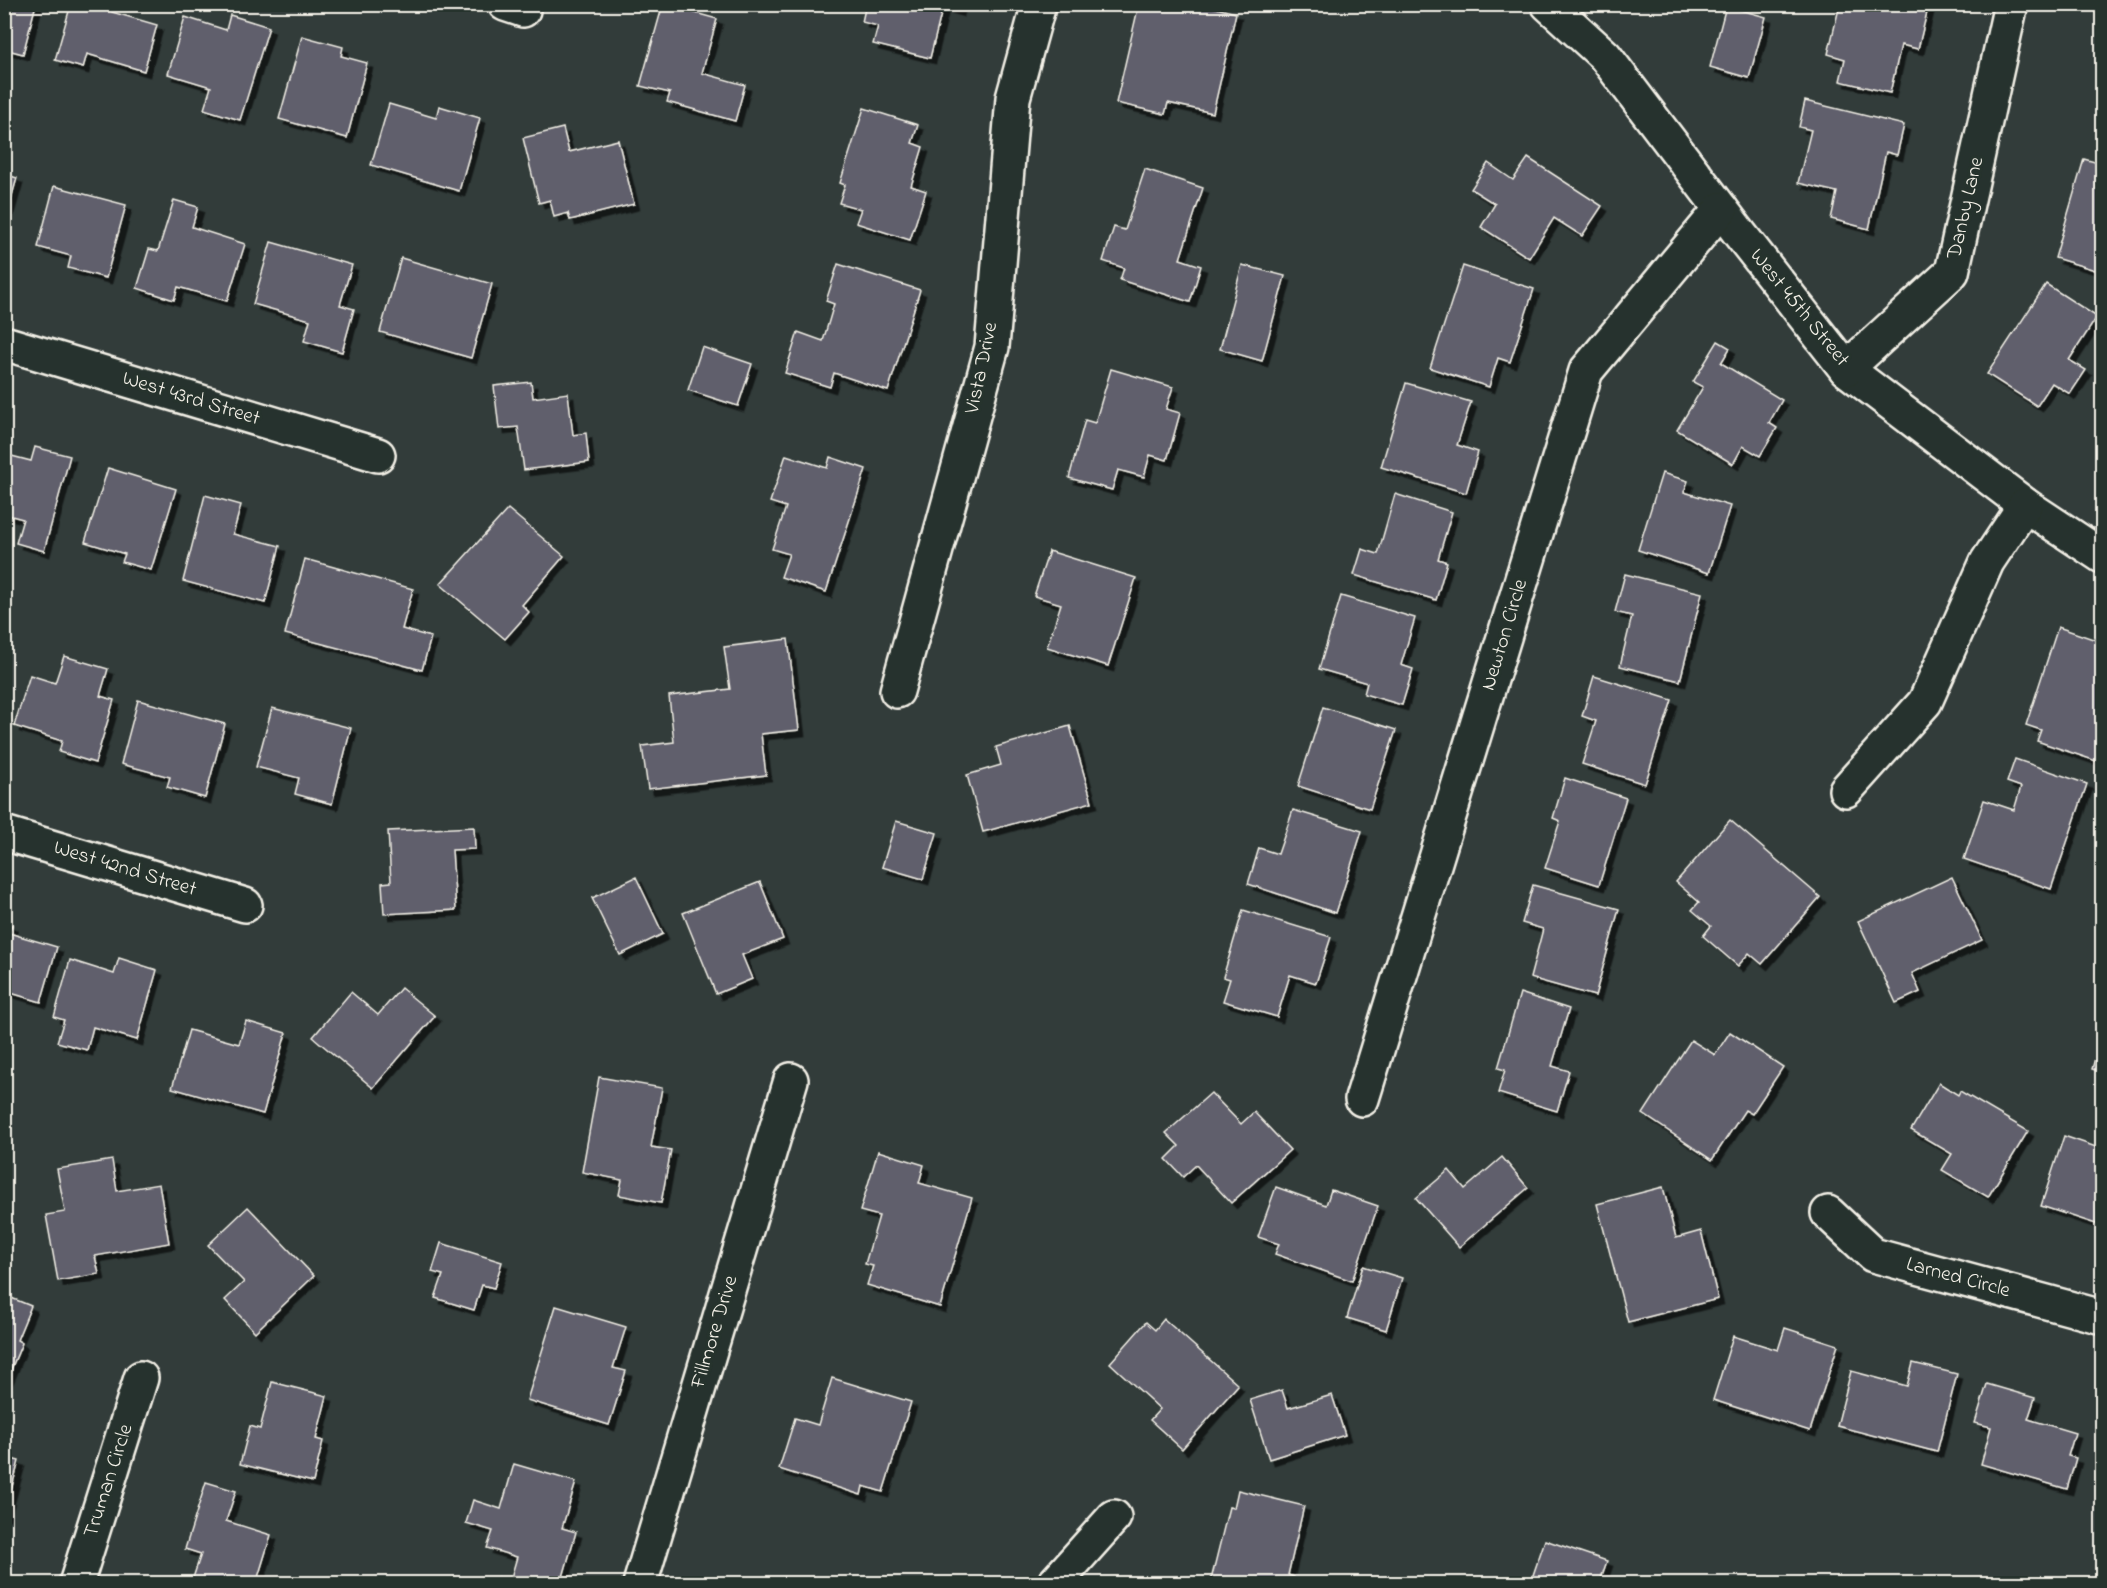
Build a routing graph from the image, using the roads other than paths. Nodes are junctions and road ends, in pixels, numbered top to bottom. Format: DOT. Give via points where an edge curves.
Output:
graph roads {
  1 [pos="1039,4"];
  2 [pos="1548,4"];
  3 [pos="2012,4"];
  4 [pos="1721,209"];
  5 [pos="4,343"];
  6 [pos="1846,369"];
  7 [pos="378,455"];
  8 [pos="2025,505"];
  9 [pos="2103,556"];
  10 [pos="897,691"];
  11 [pos="1846,790"];
  12 [pos="4,833"];
  13 [pos="245,905"];
  14 [pos="791,1080"];
  15 [pos="1362,1099"];
  16 [pos="1828,1213"];
  17 [pos="2103,1317"];
  18 [pos="141,1378"];
  19 [pos="1114,1517"];
  20 [pos="76,1584"];
  21 [pos="640,1584"];
  22 [pos="1054,1584"];
  1 -- 10 [label="street, Vista Drive" via="1013,98 992,347"];
  2 -- 4 [label="street, West 45th Street" via="1605,56"];
  3 -- 6 [label="street, Danby Lane" via="1952,272"];
  4 -- 6 [label="street, West 45th Street"];
  4 -- 15 [label="street, Newton Circle" via="1586,371"];
  5 -- 7 [label="street, West 43rd Street"];
  6 -- 8 [label="street, West 45th Street"];
  8 -- 9 [label="street, West 45th Street"];
  8 -- 11 [label="street" via="1987,562 1925,702"];
  12 -- 13 [label="street, West 42nd Street"];
  14 -- 21 [label="street, Fillmore Drive"];
  16 -- 17 [label="street, Larned Circle" via="1873,1255"];
  18 -- 20 [label="street, Truman Circle"];
  19 -- 22 [label="street"];
}
